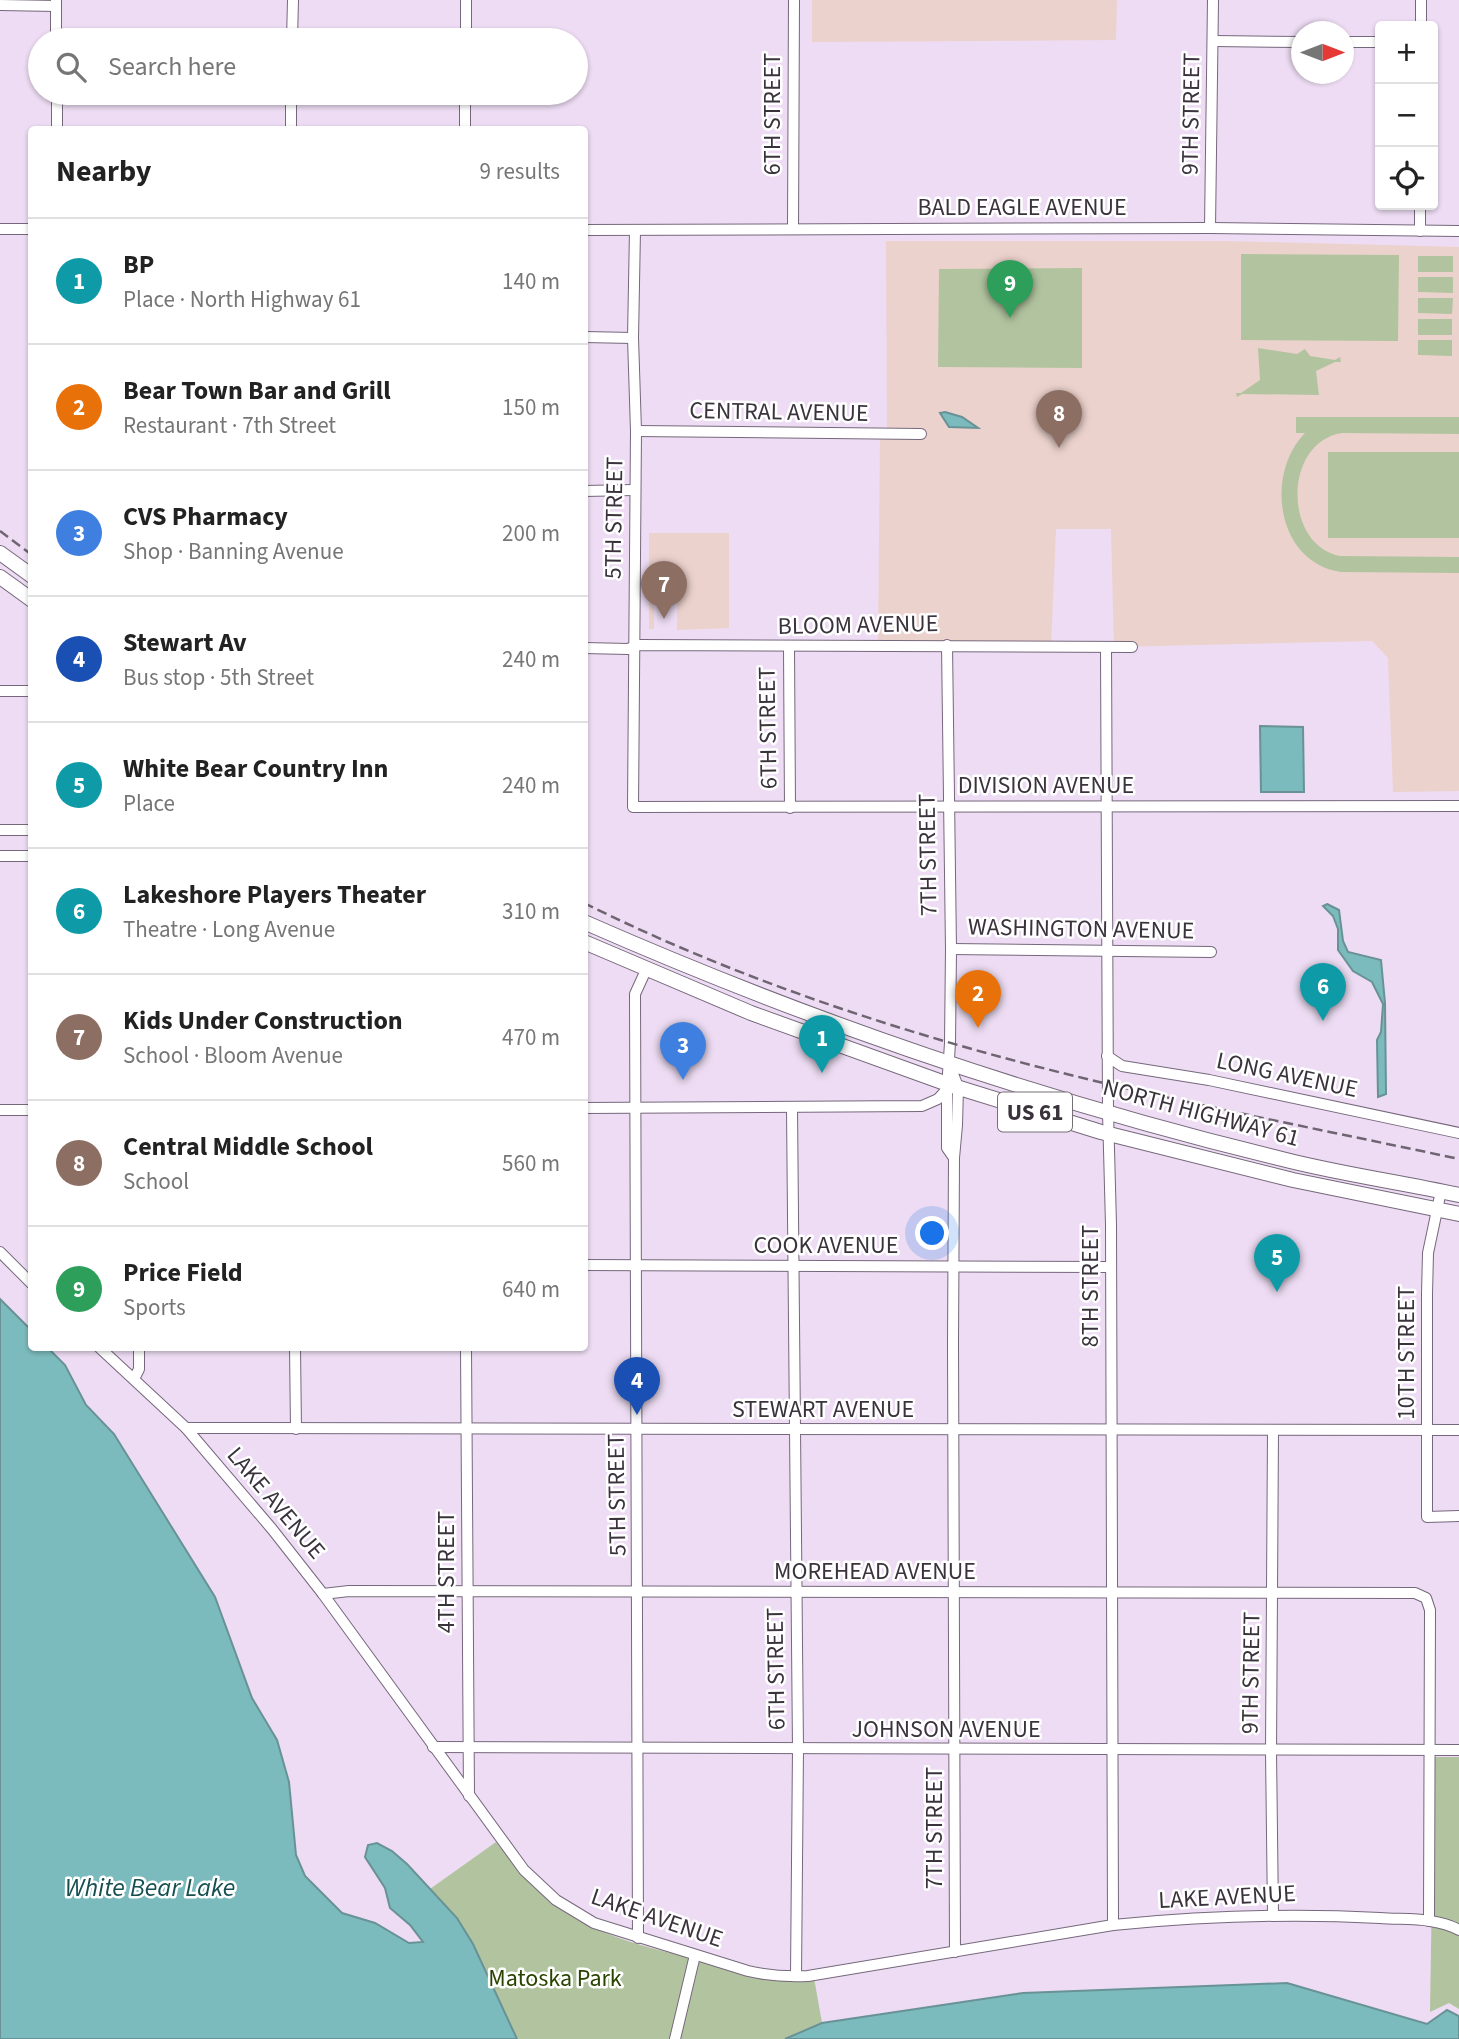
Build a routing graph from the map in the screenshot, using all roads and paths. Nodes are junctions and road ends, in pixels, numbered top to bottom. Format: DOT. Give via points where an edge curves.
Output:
graph roads {
  1 [pos="293,0"];
  2 [pos="466,0"];
  3 [pos="794,0"];
  4 [pos="1213,0"];
  5 [pos="1421,0"];
  6 [pos="56,3"];
  7 [pos="0,5"];
  8 [pos="1421,21"];
  9 [pos="56,28"];
  10 [pos="292,28"];
  11 [pos="466,28"];
  12 [pos="1214,41"];
  13 [pos="1291,42"];
  14 [pos="1354,42"];
  15 [pos="1375,43"];
  16 [pos="57,105"];
  17 [pos="291,105"];
  18 [pos="466,105"];
  19 [pos="57,126"];
  20 [pos="292,126"];
  21 [pos="466,126"];
  22 [pos="1420,210"];
  23 [pos="793,228"];
  24 [pos="1210,228"];
  25 [pos="0,229"];
  26 [pos="28,229"];
  27 [pos="588,230"];
  28 [pos="635,230"];
  29 [pos="1420,231"];
  30 [pos="1459,231"];
  31 [pos="588,337"];
  32 [pos="633,338"];
  33 [pos="636,431"];
  34 [pos="921,434"];
  35 [pos="634,490"];
  36 [pos="588,491"];
  37 [pos="0,553"];
  38 [pos="28,573"];
  39 [pos="0,577"];
  40 [pos="28,597"];
  41 [pos="947,645"];
  42 [pos="633,646"];
  43 [pos="789,647"];
  44 [pos="1106,647"];
  45 [pos="1132,647"];
  46 [pos="588,649"];
  47 [pos="0,691"];
  48 [pos="28,691"];
  49 [pos="947,806"];
  50 [pos="1105,806"];
  51 [pos="1459,806"];
  52 [pos="633,807"];
  53 [pos="790,808"];
  54 [pos="0,830"];
  55 [pos="28,830"];
  56 [pos="0,856"];
  57 [pos="28,856"];
  58 [pos="588,924"];
  59 [pos="588,944"];
  60 [pos="951,949"];
  61 [pos="1107,951"];
  62 [pos="1210,951"];
  63 [pos="672,960"];
  64 [pos="646,970"];
  65 [pos="1107,1056"];
  66 [pos="949,1063"];
  67 [pos="950,1087"];
  68 [pos="922,1106"];
  69 [pos="588,1108"];
  70 [pos="635,1108"];
  71 [pos="792,1108"];
  72 [pos="0,1110"];
  73 [pos="28,1110"];
  74 [pos="1108,1112"];
  75 [pos="947,1123"];
  76 [pos="1459,1133"];
  77 [pos="1108,1135"];
  78 [pos="954,1158"];
  79 [pos="1441,1191"];
  80 [pos="1459,1195"];
  81 [pos="1437,1210"];
  82 [pos="1459,1214"];
  83 [pos="0,1252"];
  84 [pos="588,1265"];
  85 [pos="637,1265"];
  86 [pos="953,1266"];
  87 [pos="793,1267"];
  88 [pos="1110,1267"];
  89 [pos="28,1280"];
  90 [pos="103,1351"];
  91 [pos="139,1351"];
  92 [pos="295,1351"];
  93 [pos="466,1351"];
  94 [pos="134,1379"];
  95 [pos="186,1428"];
  96 [pos="296,1429"];
  97 [pos="466,1429"];
  98 [pos="637,1429"];
  99 [pos="953,1430"];
  100 [pos="1427,1430"];
  101 [pos="1459,1430"];
  102 [pos="793,1431"];
  103 [pos="1111,1431"];
  104 [pos="1273,1431"];
  105 [pos="1459,1516"];
  106 [pos="639,1591"];
  107 [pos="953,1592"];
  108 [pos="467,1593"];
  109 [pos="796,1593"];
  110 [pos="1111,1593"];
  111 [pos="323,1594"];
  112 [pos="1272,1594"];
  113 [pos="469,1746"];
  114 [pos="433,1747"];
  115 [pos="638,1749"];
  116 [pos="798,1749"];
  117 [pos="956,1749"];
  118 [pos="1430,1750"];
  119 [pos="1459,1750"];
  120 [pos="1112,1751"];
  121 [pos="1271,1751"];
  122 [pos="469,1797"];
  123 [pos="1273,1915"];
  124 [pos="1429,1921"];
  125 [pos="1113,1926"];
  126 [pos="1459,1930"];
  127 [pos="638,1938"];
  128 [pos="955,1952"];
  129 [pos="695,1955"];
  130 [pos="796,1976"];
  131 [pos="675,2039"];
  1 -- 10 [label="street"];
  2 -- 11 [label="street"];
  3 -- 23 [label="street, 6TH STREET"];
  4 -- 12 [label="street, 9TH STREET"];
  5 -- 8 [label="street"];
  6 -- 7 [label="street"];
  6 -- 9 [label="street"];
  12 -- 13 [label="street"];
  12 -- 24 [label="street, 9TH STREET"];
  14 -- 15 [label="street"];
  16 -- 19 [label="street"];
  17 -- 20 [label="street"];
  18 -- 21 [label="street"];
  22 -- 29 [label="street"];
  23 -- 24 [label="street, BALD EAGLE AVENUE"];
  23 -- 28 [label="street, BALD EAGLE AVENUE"];
  24 -- 29 [label="street, BALD EAGLE AVENUE"];
  25 -- 26 [label="street"];
  27 -- 28 [label="street, BALD EAGLE AVENUE"];
  28 -- 32 [label="street, 5TH STREET"];
  29 -- 30 [label="street, BALD EAGLE AVENUE"];
  31 -- 32 [label="street"];
  32 -- 33 [label="street, 5TH STREET"];
  33 -- 34 [label="street, CENTRAL AVENUE"];
  33 -- 35 [label="street, 5TH STREET"];
  35 -- 36 [label="street"];
  35 -- 42 [label="street, 5TH STREET"];
  37 -- 38 [label="main road"];
  39 -- 40 [label="main road"];
  41 -- 43 [label="street, BLOOM AVENUE"];
  41 -- 44 [label="street, BLOOM AVENUE"];
  41 -- 49 [label="street, 7TH STREET"];
  42 -- 43 [label="street, BLOOM AVENUE"];
  42 -- 46 [label="street, BLOOM AVENUE"];
  42 -- 52 [label="street, 5TH STREET"];
  43 -- 53 [label="street, 6TH STREET"];
  44 -- 45 [label="street, BLOOM AVENUE"];
  44 -- 50 [label="street, 8TH STREET"];
  47 -- 48 [label="street"];
  49 -- 50 [label="street, DIVISION AVENUE"];
  49 -- 53 [label="street, DIVISION AVENUE"];
  49 -- 60 [label="street, 7TH STREET"];
  50 -- 51 [label="street, DIVISION AVENUE"];
  50 -- 61 [label="street, 8TH STREET"];
  52 -- 53 [label="street, DIVISION AVENUE"];
  54 -- 55 [label="street"];
  56 -- 57 [label="street"];
  58 -- 63 [label="main road, NORTH HIGHWAY 61 / US 61"];
  59 -- 64 [label="main road, NORTH HIGHWAY 61 / US 61"];
  60 -- 61 [label="street, WASHINGTON AVENUE"];
  60 -- 66 [label="street, 7TH STREET"];
  61 -- 62 [label="street, WASHINGTON AVENUE"];
  61 -- 65 [label="street, 8TH STREET"];
  63 -- 64 [label="main road" via="658,960"];
  63 -- 66 [label="main road, NORTH HIGHWAY 61 / US 61"];
  64 -- 67 [label="main road, NORTH HIGHWAY 61 / US 61"];
  64 -- 70 [label="street, 5TH STREET" via="635,994"];
  65 -- 74 [label="street, 8TH STREET"];
  65 -- 76 [label="street, LONG AVENUE" via="1122,1066"];
  66 -- 67 [label="street, 7TH STREET"];
  66 -- 74 [label="main road, NORTH HIGHWAY 61 / US 61"];
  67 -- 68 [label="street"];
  67 -- 75 [label="street, 7TH STREET"];
  67 -- 77 [label="main road, NORTH HIGHWAY 61 / US 61"];
  67 -- 78 [label="street, 7TH STREET" via="957,1125"];
  68 -- 71 [label="street"];
  68 -- 75 [label="street"];
  69 -- 70 [label="street"];
  70 -- 71 [label="street"];
  70 -- 85 [label="street, 5TH STREET"];
  71 -- 87 [label="street, 6TH STREET"];
  72 -- 73 [label="street"];
  74 -- 77 [label="street, 8TH STREET"];
  74 -- 79 [label="main road, NORTH HIGHWAY 61 / US 61" via="1283,1160"];
  75 -- 78 [label="street, 7TH STREET" via="947,1148"];
  77 -- 81 [label="main road, NORTH HIGHWAY 61 / US 61"];
  77 -- 88 [label="street, 8TH STREET"];
  78 -- 86 [label="street, 7TH STREET"];
  79 -- 80 [label="main road, NORTH HIGHWAY 61 / US 61"];
  79 -- 81 [label="street, 10TH STREET"];
  81 -- 82 [label="main road, NORTH HIGHWAY 61 / US 61"];
  81 -- 100 [label="street, 10TH STREET" via="1427,1280"];
  83 -- 89 [label="street"];
  84 -- 85 [label="street, COOK AVENUE"];
  85 -- 87 [label="street, COOK AVENUE"];
  85 -- 98 [label="street, 5TH STREET"];
  86 -- 87 [label="street, COOK AVENUE"];
  86 -- 88 [label="street, COOK AVENUE"];
  86 -- 99 [label="street, 7TH STREET"];
  87 -- 102 [label="street, 6TH STREET"];
  88 -- 103 [label="street, 8TH STREET"];
  90 -- 94 [label="street, LAKE AVENUE"];
  91 -- 94 [label="street"];
  92 -- 96 [label="street"];
  93 -- 97 [label="street, 4TH STREET"];
  94 -- 95 [label="street, LAKE AVENUE"];
  95 -- 96 [label="street, STEWART AVENUE"];
  95 -- 111 [label="street, LAKE AVENUE"];
  96 -- 97 [label="street, STEWART AVENUE"];
  97 -- 98 [label="street, STEWART AVENUE"];
  97 -- 108 [label="street, 4TH STREET"];
  98 -- 102 [label="street, STEWART AVENUE"];
  98 -- 106 [label="street, 5TH STREET"];
  99 -- 102 [label="street, STEWART AVENUE"];
  99 -- 103 [label="street, STEWART AVENUE"];
  99 -- 107 [label="street, 7TH STREET"];
  100 -- 101 [label="street, STEWART AVENUE"];
  100 -- 104 [label="street, STEWART AVENUE"];
  100 -- 105 [label="street, 10TH STREET" via="1427,1517"];
  102 -- 109 [label="street, 6TH STREET"];
  103 -- 104 [label="street, STEWART AVENUE"];
  103 -- 110 [label="street, 8TH STREET"];
  104 -- 112 [label="street, 9TH STREET"];
  106 -- 108 [label="street, MOREHEAD AVENUE"];
  106 -- 109 [label="street, MOREHEAD AVENUE"];
  106 -- 115 [label="street, 5TH STREET"];
  107 -- 109 [label="street, MOREHEAD AVENUE"];
  107 -- 110 [label="street, MOREHEAD AVENUE"];
  107 -- 117 [label="street, 7TH STREET"];
  108 -- 111 [label="street, MOREHEAD AVENUE"];
  108 -- 113 [label="street, 4TH STREET"];
  109 -- 116 [label="street, 6TH STREET"];
  110 -- 112 [label="street, MOREHEAD AVENUE"];
  110 -- 120 [label="street, 8TH STREET"];
  111 -- 114 [label="street, LAKE AVENUE"];
  112 -- 118 [label="street, MOREHEAD AVENUE" via="1415,1593 1426,1598 1430,1610"];
  112 -- 121 [label="street, 9TH STREET"];
  113 -- 114 [label="street, JOHNSON AVENUE"];
  113 -- 115 [label="street, JOHNSON AVENUE"];
  113 -- 122 [label="street, 4TH STREET"];
  114 -- 122 [label="street, LAKE AVENUE"];
  115 -- 116 [label="street, JOHNSON AVENUE"];
  115 -- 127 [label="street, 5TH STREET"];
  116 -- 117 [label="street, JOHNSON AVENUE"];
  116 -- 130 [label="street, 6TH STREET"];
  117 -- 120 [label="street, JOHNSON AVENUE"];
  117 -- 128 [label="street, 7TH STREET"];
  118 -- 119 [label="street, JOHNSON AVENUE"];
  118 -- 121 [label="street, JOHNSON AVENUE"];
  118 -- 124 [label="street"];
  120 -- 121 [label="street, JOHNSON AVENUE"];
  120 -- 125 [label="street, 8TH STREET"];
  121 -- 123 [label="street, 9TH STREET"];
  122 -- 127 [label="street, LAKE AVENUE" via="544,1890 594,1923"];
  123 -- 124 [label="street, LAKE AVENUE"];
  123 -- 125 [label="street, LAKE AVENUE"];
  124 -- 126 [label="street, LAKE AVENUE"];
  125 -- 128 [label="street, LAKE AVENUE"];
  127 -- 129 [label="street, LAKE AVENUE"];
  128 -- 130 [label="street, LAKE AVENUE"];
  129 -- 130 [label="street, LAKE AVENUE" via="769,1976"];
  129 -- 131 [label="street"];
}
